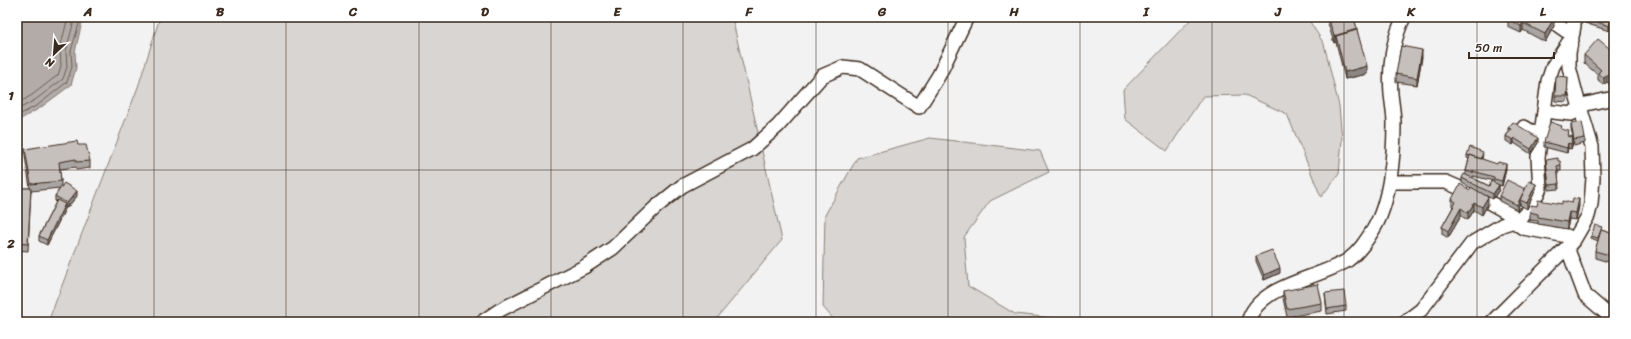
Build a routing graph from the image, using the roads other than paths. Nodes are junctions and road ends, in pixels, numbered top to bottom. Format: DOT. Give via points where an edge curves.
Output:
graph roads {
  1 [pos="967,17"];
  2 [pos="1404,17"];
  3 [pos="1546,17"];
  4 [pos="1573,17"];
  5 [pos="1573,36"];
  6 [pos="1614,98"];
  7 [pos="1580,108"];
  8 [pos="1544,111"];
  9 [pos="1524,127"];
  10 [pos="1541,137"];
  11 [pos="1390,182"];
  12 [pos="1514,220"];
  13 [pos="1571,243"];
  14 [pos="1614,320"];
  15 [pos="482,322"];
  16 [pos="1248,322"];
  17 [pos="1405,322"];
  18 [pos="1492,322"];
  1 -- 15 [label="street" via="939,75 919,107 860,68 843,67 822,76 778,126 752,149 682,186 602,256"];
  2 -- 11 [label="street" via="1390,59 1394,124"];
  3 -- 5 [label="street"];
  4 -- 5 [label="street"];
  5 -- 7 [label="street" via="1569,67"];
  5 -- 8 [label="street" via="1553,66"];
  6 -- 7 [label="street" via="1593,102"];
  7 -- 8 [label="street" via="1571,114"];
  7 -- 13 [label="street" via="1592,147 1593,178 1588,216"];
  8 -- 10 [label="street"];
  9 -- 10 [label="street"];
  10 -- 12 [label="street" via="1538,157 1540,188 1530,209 1520,219"];
  11 -- 12 [label="street" via="1446,182 1512,215"];
  11 -- 16 [label="street" via="1383,210 1362,247 1348,260 1279,289 1261,302 1250,314"];
  12 -- 13 [label="street" via="1523,228 1567,236"];
  12 -- 17 [label="street" via="1472,243 1421,310"];
  13 -- 14 [label="street" via="1585,295"];
  13 -- 18 [label="street"];
}
